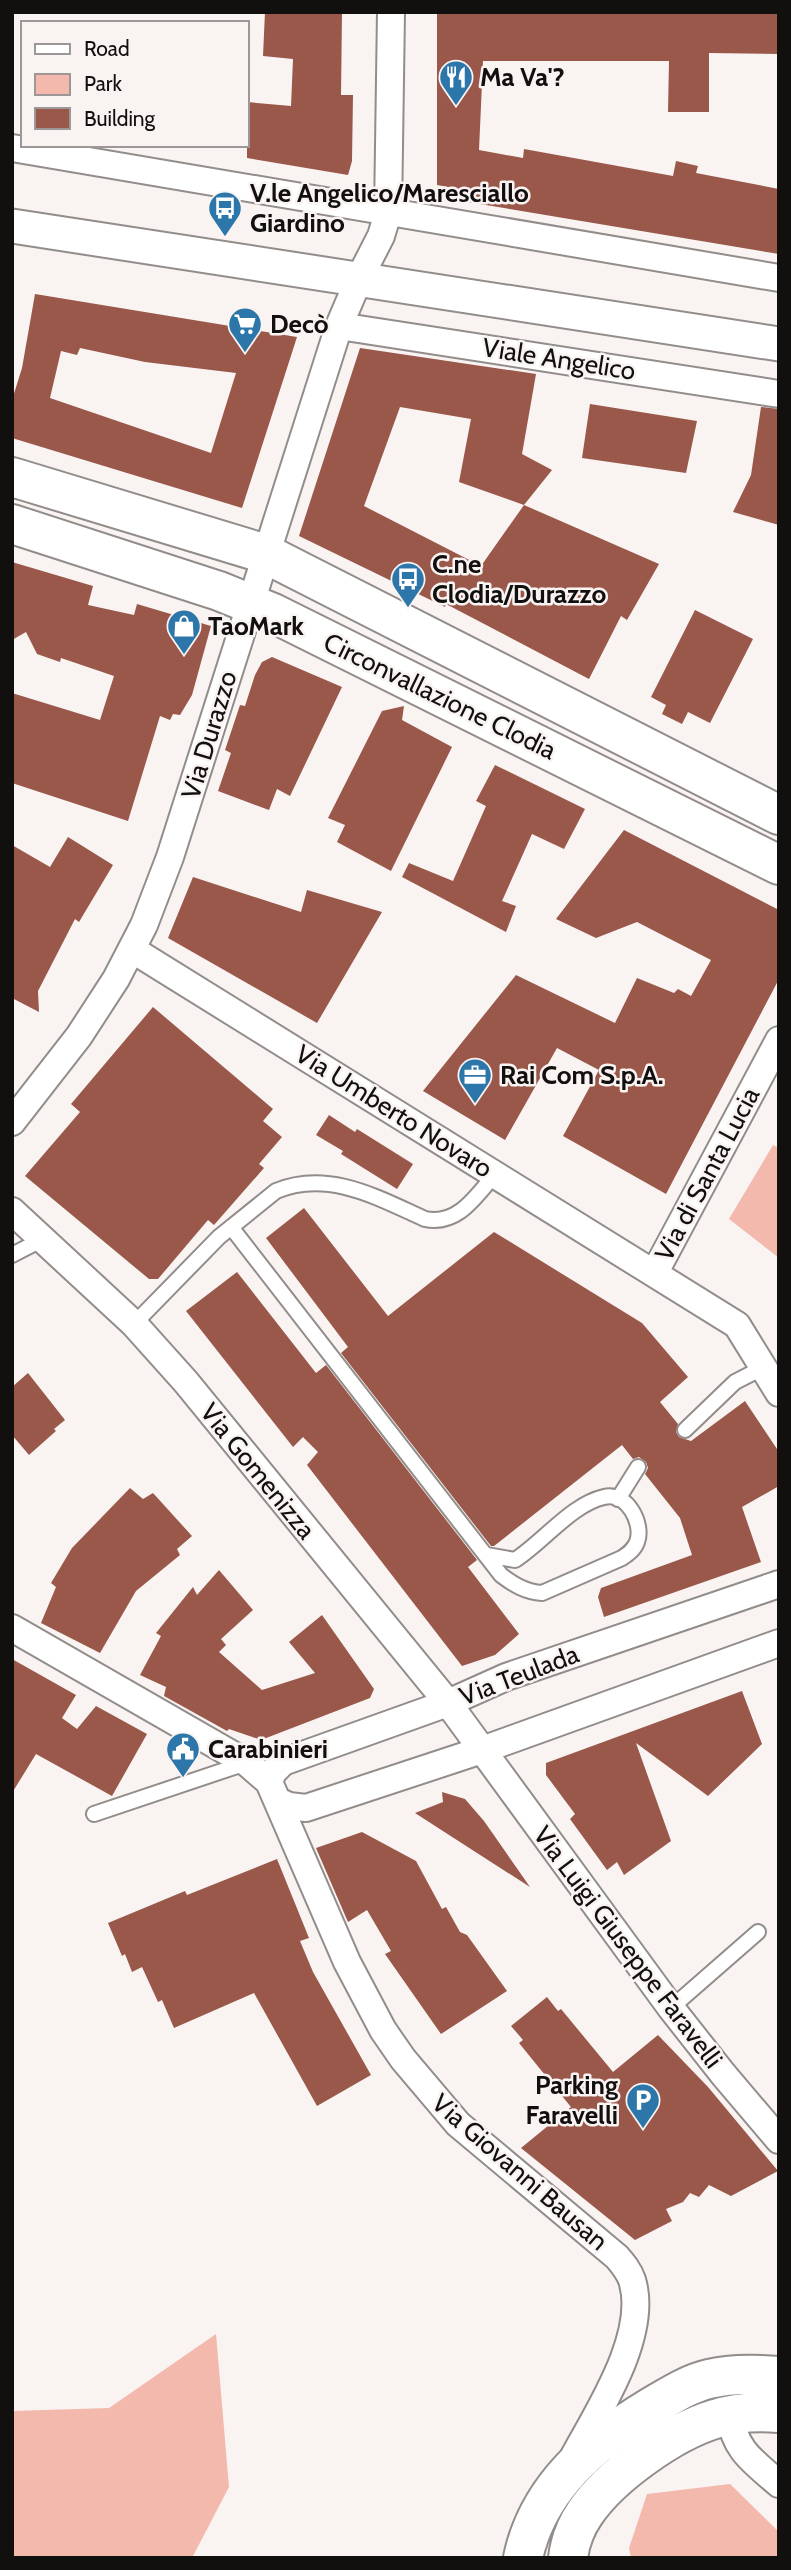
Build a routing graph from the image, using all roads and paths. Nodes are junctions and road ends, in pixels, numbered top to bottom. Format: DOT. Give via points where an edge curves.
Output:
graph roads {
  1 [pos="391,12"];
  2 [pos="12,148"];
  3 [pos="385,224"];
  4 [pos="12,226"];
  5 [pos="779,278"];
  6 [pos="359,279"];
  7 [pos="339,326"];
  8 [pos="779,344"];
  9 [pos="779,394"];
  10 [pos="12,477"];
  11 [pos="12,524"];
  12 [pos="266,554"];
  13 [pos="250,604"];
  14 [pos="779,815"];
  15 [pos="779,865"];
  16 [pos="133,950"];
  17 [pos="779,1040"];
  18 [pos="12,1122"];
  19 [pos="496,1173"];
  20 [pos="12,1212"];
  21 [pos="231,1227"];
  22 [pos="43,1239"];
  23 [pos="12,1255"];
  24 [pos="655,1272"];
  25 [pos="134,1324"];
  26 [pos="764,1367"];
  27 [pos="779,1393"];
  28 [pos="685,1430"];
  29 [pos="638,1467"];
  30 [pos="618,1499"];
  31 [pos="487,1555"];
  32 [pos="779,1584"];
  33 [pos="12,1628"];
  34 [pos="779,1643"];
  35 [pos="447,1703"];
  36 [pos="482,1750"];
  37 [pos="247,1763"];
  38 [pos="274,1792"];
  39 [pos="94,1814"];
  40 [pos="758,1932"];
  41 [pos="671,2008"];
  42 [pos="779,2140"];
  43 [pos="779,2376"];
  44 [pos="779,2413"];
  45 [pos="730,2415"];
  46 [pos="565,2473"];
  47 [pos="779,2484"];
  48 [pos="523,2558"];
  49 [pos="568,2558"];
  1 -- 3 [label="street"];
  2 -- 3 [label="street"];
  3 -- 5 [label="street"];
  3 -- 6 [label="street"];
  4 -- 6 [label="street, Viale Angelico"];
  6 -- 7 [label="street, Via Durazzo"];
  6 -- 8 [label="street, Viale Angelico"];
  7 -- 9 [label="street, Viale Angelico"];
  7 -- 12 [label="street, Via Durazzo"];
  10 -- 12 [label="main road, Circonvallazione Clodia"];
  11 -- 13 [label="main road, Circonvallazione Clodia"];
  12 -- 13 [label="street, Via Durazzo"];
  12 -- 14 [label="main road, Circonvallazione Clodia"];
  13 -- 15 [label="main road, Circonvallazione Clodia"];
  13 -- 16 [label="street, Via Durazzo" via="170,857"];
  16 -- 18 [label="street, Via Durazzo" via="79,1036"];
  16 -- 19 [label="street, Via Umberto Novaro"];
  17 -- 24 [label="street, Via di Santa Lucia"];
  19 -- 21 [label="lane" via="474,1199 446,1221 425,1219 346,1186 312,1182 276,1191"];
  19 -- 24 [label="street, Via Umberto Novaro"];
  20 -- 22 [label="street, Via Gomenizza"];
  21 -- 25 [label="lane"];
  21 -- 31 [label="lane"];
  22 -- 23 [label="lane"];
  22 -- 25 [label="street, Via Gomenizza"];
  24 -- 26 [label="street, Via Umberto Novaro" via="737,1325"];
  25 -- 35 [label="street, Via Gomenizza"];
  26 -- 27 [label="street, Via Umberto Novaro"];
  26 -- 28 [label="lane" via="730,1387"];
  29 -- 30 [label="lane"];
  30 -- 31 [label="lane" via="606,1496 593,1501 515,1560"];
  30 -- 31 [label="lane" via="635,1516 638,1541 622,1558 575,1579 532,1593 501,1575"];
  32 -- 35 [label="street, Via Teulada" via="506,1677"];
  33 -- 37 [label="street"];
  34 -- 36 [label="street"];
  35 -- 36 [label="street, Via Gomenizza"];
  35 -- 38 [label="street, Via Teulada" via="283,1762 273,1772"];
  36 -- 38 [label="street" via="306,1808 289,1806"];
  36 -- 41 [label="street, Via Luigi Giuseppe Faravelli"];
  37 -- 38 [label="street"];
  37 -- 39 [label="lane"];
  38 -- 46 [label="street, Via Giovanni Bausan" via="347,1962 403,2059 458,2124 617,2257 628,2272 635,2303 627,2346"];
  40 -- 41 [label="lane"];
  41 -- 42 [label="street, Via Luigi Giuseppe Faravelli"];
  43 -- 46 [label="main road" via="738,2375 692,2384 619,2427"];
  44 -- 45 [label="main road"];
  45 -- 47 [label="street" via="739,2447"];
  45 -- 49 [label="main road" via="686,2431 618,2478 587,2510 572,2538"];
  46 -- 48 [label="main road" via="539,2512"];
}
